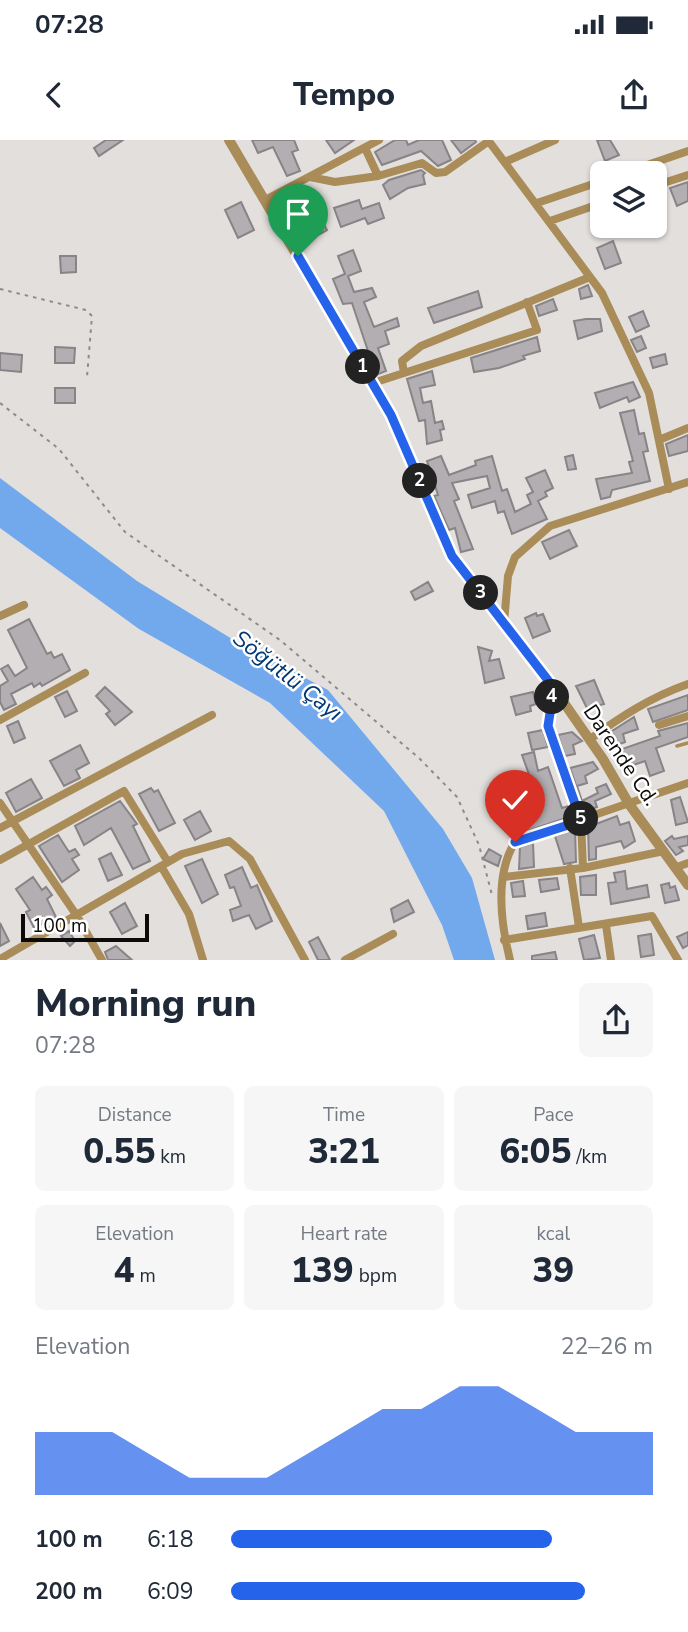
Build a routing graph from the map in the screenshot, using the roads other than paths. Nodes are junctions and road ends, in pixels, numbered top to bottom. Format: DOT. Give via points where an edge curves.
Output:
graph roads {
  1 [pos="229,140"];
  2 [pos="379,140"];
  3 [pos="489,140"];
  4 [pos="555,140"];
  5 [pos="365,148"];
  6 [pos="688,151"];
  7 [pos="507,161"];
  8 [pos="659,161"];
  9 [pos="688,175"];
  10 [pos="378,176"];
  11 [pos="310,177"];
  12 [pos="667,182"];
  13 [pos="590,185"];
  14 [pos="265,200"];
  15 [pos="537,203"];
  16 [pos="590,208"];
  17 [pos="550,221"];
  18 [pos="590,277"];
  19 [pos="527,302"];
  20 [pos="404,373"];
  21 [pos="373,383"];
  22 [pos="688,428"];
  23 [pos="659,440"];
  24 [pos="688,482"];
  25 [pos="669,489"];
  26 [pos="24,606"];
  27 [pos="0,616"];
  28 [pos="504,623"];
  29 [pos="85,673"];
  30 [pos="688,684"];
  31 [pos="554,688"];
  32 [pos="212,715"];
  33 [pos="688,716"];
  34 [pos="0,720"];
  35 [pos="659,725"];
  36 [pos="589,740"];
  37 [pos="688,743"];
  38 [pos="677,746"];
  39 [pos="688,783"];
  40 [pos="0,803"];
  41 [pos="629,804"];
  42 [pos="581,821"];
  43 [pos="12,822"];
  44 [pos="0,828"];
  45 [pos="28,846"];
  46 [pos="664,851"];
  47 [pos="0,860"];
  48 [pos="688,863"];
  49 [pos="164,864"];
  50 [pos="677,867"];
  51 [pos="583,868"];
  52 [pos="570,869"];
  53 [pos="504,877"];
  54 [pos="688,885"];
  55 [pos="77,916"];
  56 [pos="606,925"];
  57 [pos="579,927"];
  58 [pos="393,934"];
  59 [pos="504,940"];
  60 [pos="0,958"];
  61 [pos="102,960"];
  62 [pos="203,960"];
  63 [pos="305,960"];
  64 [pos="345,960"];
  65 [pos="510,960"];
  66 [pos="611,960"];
  67 [pos="678,960"];
  1 -- 14 [label="street, Darende Cd."];
  2 -- 5 [label="street"];
  3 -- 7 [label="street"];
  3 -- 10 [label="street" via="445,172 436,173 422,163"];
  4 -- 7 [label="street"];
  5 -- 10 [label="street"];
  5 -- 11 [label="street"];
  6 -- 8 [label="street"];
  7 -- 15 [label="street"];
  9 -- 12 [label="street"];
  10 -- 11 [label="street" via="335,181"];
  11 -- 14 [label="street"];
  13 -- 15 [label="street"];
  14 -- 21 [label="street, Darende Cd."];
  15 -- 17 [label="street"];
  16 -- 17 [label="street"];
  17 -- 18 [label="street"];
  18 -- 19 [label="street"];
  18 -- 23 [label="street" via="649,393"];
  19 -- 20 [label="street" via="421,346 402,361"];
  19 -- 20 [label="street" via="537,330"];
  20 -- 21 [label="street"];
  21 -- 28 [label="street, Darende Cd." via="452,556"];
  22 -- 23 [label="street"];
  23 -- 25 [label="street"];
  24 -- 25 [label="street"];
  25 -- 28 [label="street" via="550,526 528,543 515,557 508,576"];
  26 -- 27 [label="street"];
  28 -- 31 [label="street, Darende Cd."];
  29 -- 34 [label="street"];
  30 -- 36 [label="street" via="620,717"];
  31 -- 36 [label="street, Darende Cd."];
  31 -- 42 [label="street" via="548,726"];
  32 -- 43 [label="street"];
  33 -- 35 [label="street"];
  36 -- 41 [label="street, Darende Cd."];
  37 -- 38 [label="lane"];
  39 -- 41 [label="street"];
  40 -- 43 [label="street"];
  41 -- 42 [label="street"];
  41 -- 46 [label="street, Darende Cd."];
  42 -- 51 [label="street"];
  42 -- 53 [label="street" via="515,842"];
  43 -- 44 [label="street"];
  43 -- 45 [label="street"];
  45 -- 47 [label="street"];
  45 -- 49 [label="street" via="124,791"];
  45 -- 55 [label="street"];
  46 -- 50 [label="street, Darende Cd."];
  46 -- 51 [label="street"];
  48 -- 50 [label="street"];
  49 -- 55 [label="street"];
  49 -- 62 [label="street" via="189,914"];
  49 -- 63 [label="street" via="229,841 250,859"];
  50 -- 54 [label="street, Darende Cd."];
  51 -- 52 [label="street"];
  52 -- 53 [label="street"];
  52 -- 57 [label="street"];
  53 -- 59 [label="street"];
  55 -- 60 [label="street"];
  55 -- 61 [label="street"];
  56 -- 57 [label="street"];
  56 -- 66 [label="street"];
  56 -- 67 [label="street" via="652,916"];
  57 -- 59 [label="street"];
  58 -- 64 [label="street"];
  59 -- 65 [label="street"];
}
